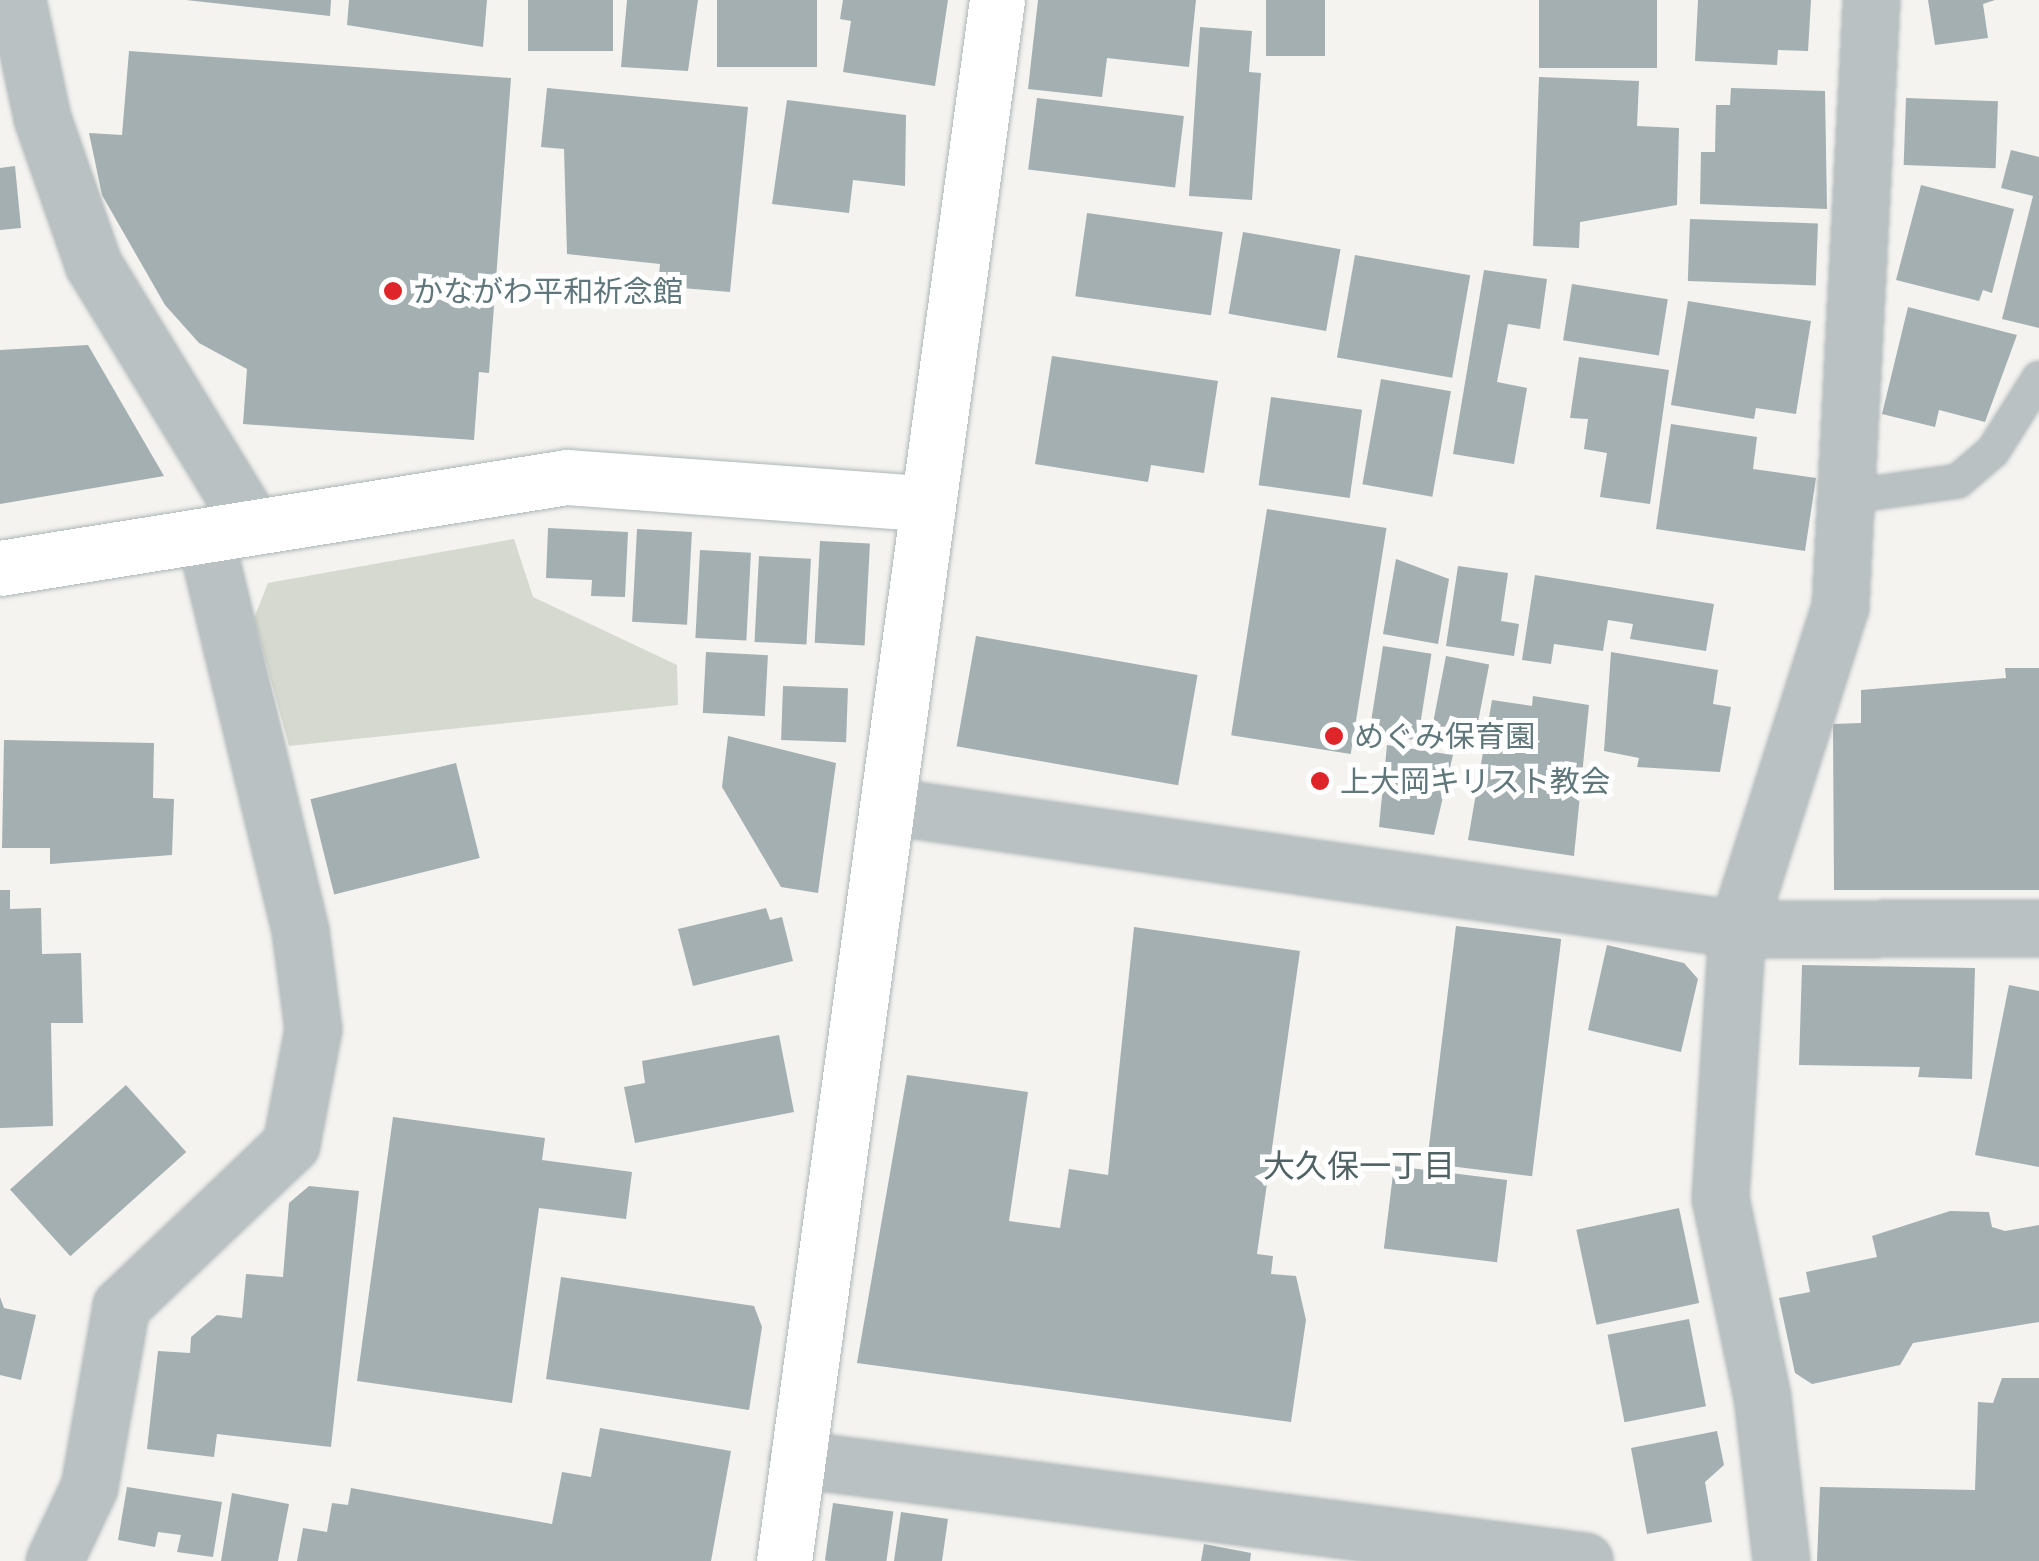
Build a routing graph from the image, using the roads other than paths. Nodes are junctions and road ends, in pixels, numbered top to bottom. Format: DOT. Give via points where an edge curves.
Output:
graph roads {
  1 [pos="17,0"];
  2 [pos="996,0"];
  3 [pos="1871,0"];
  4 [pos="2039,378"];
  5 [pos="1846,497"];
  6 [pos="924,503"];
  7 [pos="228,532"];
  8 [pos="0,568"];
  9 [pos="888,806"];
  10 [pos="2039,928"];
  11 [pos="1736,929"];
  12 [pos="796,1459"];
  13 [pos="54,1561"];
  14 [pos="784,1561"];
  15 [pos="1584,1561"];
  16 [pos="1781,1561"];
  1 -- 7 [label="street" via="42,118 92,264"];
  2 -- 6 [label="street"];
  3 -- 5 [label="street"];
  4 -- 5 [label="lane" via="1993,451 1958,481"];
  5 -- 11 [label="street" via="1840,606"];
  6 -- 7 [label="street" via="567,477"];
  6 -- 9 [label="street"];
  7 -- 8 [label="street"];
  7 -- 13 [label="street" via="314,1029 290,1144 121,1306 89,1487"];
  9 -- 11 [label="street"];
  9 -- 12 [label="street"];
  10 -- 11 [label="street"];
  11 -- 16 [label="street" via="1720,1198 1762,1397"];
  12 -- 14 [label="street"];
  12 -- 15 [label="street"];
}
